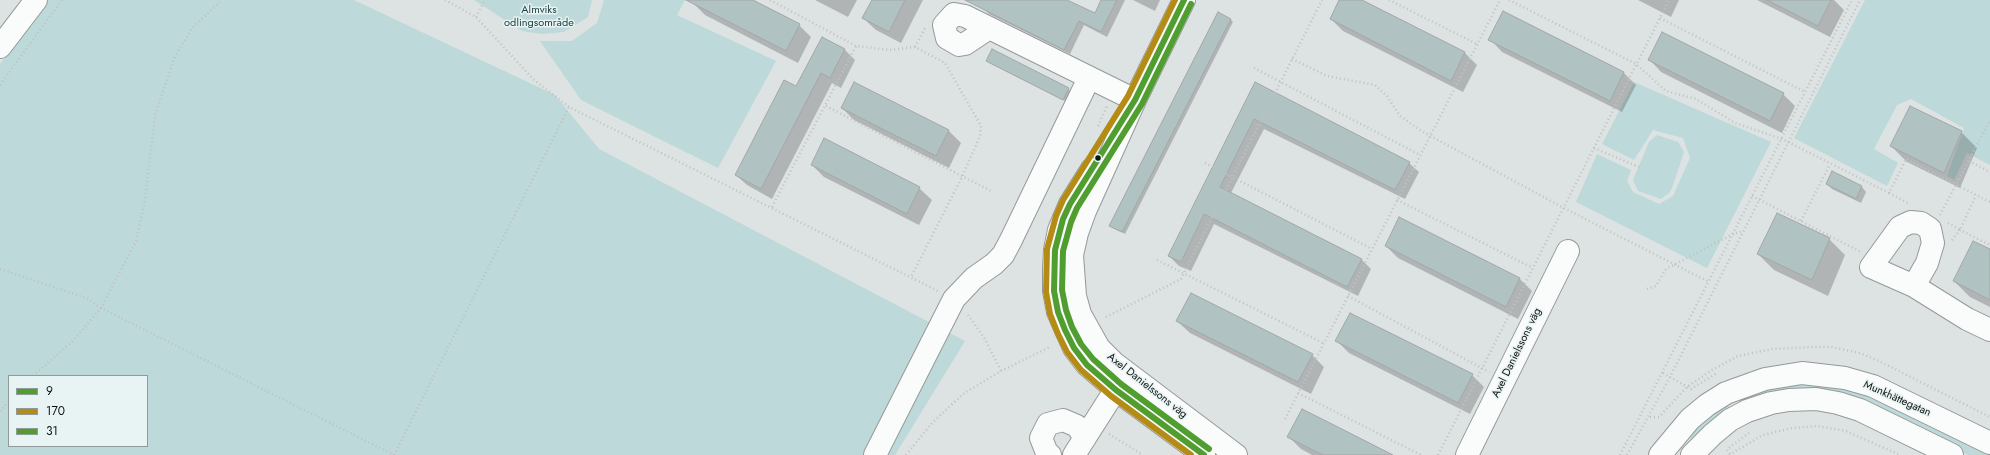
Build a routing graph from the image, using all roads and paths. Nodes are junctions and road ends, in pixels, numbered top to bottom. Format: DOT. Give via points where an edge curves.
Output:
graph roads {
  1 [pos="36,0"];
  2 [pos="62,0"];
  3 [pos="222,0"];
  4 [pos="445,0"];
  5 [pos="485,0"];
  6 [pos="770,0"];
  7 [pos="1184,0"];
  8 [pos="1322,0"];
  9 [pos="1389,0"];
  10 [pos="1500,0"];
  11 [pos="1509,0"];
  12 [pos="1669,0"];
  13 [pos="1852,0"];
  14 [pos="1860,0"];
  15 [pos="476,17"];
  16 [pos="1660,18"];
  17 [pos="989,28"];
  18 [pos="1477,44"];
  19 [pos="856,46"];
  20 [pos="0,47"];
  21 [pos="1292,59"];
  22 [pos="1636,64"];
  23 [pos="1254,68"];
  24 [pos="1089,78"];
  25 [pos="1280,82"];
  26 [pos="0,85"];
  27 [pos="1805,92"];
  28 [pos="1135,100"];
  29 [pos="826,106"];
  30 [pos="569,107"];
  31 [pos="1990,120"];
  32 [pos="1430,136"];
  33 [pos="1782,139"];
  34 [pos="1788,142"];
  35 [pos="1594,148"];
  36 [pos="1420,155"];
  37 [pos="1968,161"];
  38 [pos="1205,163"];
  39 [pos="1830,164"];
  40 [pos="1639,167"];
  41 [pos="1990,172"];
  42 [pos="962,177"];
  43 [pos="1232,177"];
  44 [pos="1956,185"];
  45 [pos="991,192"];
  46 [pos="1752,196"];
  47 [pos="1397,200"];
  48 [pos="1760,200"];
  49 [pos="1990,202"];
  50 [pos="772,207"];
  51 [pos="1564,208"];
  52 [pos="1939,219"];
  53 [pos="1801,221"];
  54 [pos="1745,231"];
  55 [pos="1733,234"];
  56 [pos="1933,243"];
  57 [pos="1990,245"];
  58 [pos="1372,249"];
  59 [pos="1568,251"];
  60 [pos="1157,260"];
  61 [pos="1877,260"];
  62 [pos="1676,264"];
  63 [pos="1533,268"];
  64 [pos="0,269"];
  65 [pos="1184,273"];
  66 [pos="911,277"];
  67 [pos="1709,282"];
  68 [pos="1914,286"];
  69 [pos="1646,289"];
  70 [pos="1348,296"];
  71 [pos="954,299"];
  72 [pos="101,308"];
  73 [pos="1106,317"];
  74 [pos="1990,330"];
  75 [pos="1324,343"];
  76 [pos="1050,347"];
  77 [pos="1482,368"];
  78 [pos="1001,371"];
  79 [pos="1663,373"];
  80 [pos="1717,374"];
  81 [pos="34,375"];
  82 [pos="1670,377"];
  83 [pos="1503,380"];
  84 [pos="1121,381"];
  85 [pos="1298,393"];
  86 [pos="8,403"];
  87 [pos="0,411"];
  88 [pos="1285,419"];
  89 [pos="1749,433"];
  90 [pos="1084,439"];
  91 [pos="1990,443"];
  92 [pos="394,455"];
  93 [pos="875,455"];
  94 [pos="906,455"];
  95 [pos="1050,455"];
  96 [pos="1143,455"];
  97 [pos="1204,455"];
  98 [pos="1236,455"];
  99 [pos="1421,455"];
  100 [pos="1438,455"];
  101 [pos="1467,455"];
  102 [pos="1620,455"];
  103 [pos="1627,455"];
  104 [pos="1660,455"];
  105 [pos="1692,455"];
  106 [pos="1730,455"];
  107 [pos="1900,455"];
  108 [pos="1952,455"];
  1 -- 20 [label="street"];
  2 -- 26 [label="path"];
  3 -- 72 [label="path" via="193,27 176,56 155,115 145,201 136,241"];
  4 -- 15 [label="path"];
  5 -- 15 [label="path"];
  6 -- 19 [label="path"];
  7 -- 28 [label="street, Axel Danielssons väg"];
  8 -- 21 [label="path"];
  9 -- 18 [label="path"];
  10 -- 18 [label="path"];
  11 -- 22 [label="path"];
  12 -- 16 [label="path"];
  13 -- 27 [label="path"];
  14 -- 34 [label="path"];
  15 -- 30 [label="path" via="534,80"];
  16 -- 22 [label="path"];
  16 -- 27 [label="path"];
  17 -- 24 [label="street"];
  18 -- 32 [label="path"];
  19 -- 29 [label="path"];
  19 -- 42 [label="path" via="890,50 915,47 945,63 981,126 980,136"];
  21 -- 25 [label="path"];
  21 -- 32 [label="path" via="1327,76 1375,85 1387,96 1400,116"];
  22 -- 33 [label="path" via="1666,91 1696,99 1735,123"];
  22 -- 35 [label="path"];
  23 -- 25 [label="path"];
  24 -- 28 [label="street"];
  24 -- 71 [label="street" via="1003,255 974,278"];
  25 -- 36 [label="path"];
  25 -- 43 [label="path"];
  27 -- 33 [label="path"];
  28 -- 84 [label="street, Axel Danielssons väg" via="1077,233 1072,255 1075,296 1080,314"];
  29 -- 42 [label="path"];
  29 -- 50 [label="path"];
  30 -- 50 [label="path"];
  30 -- 92 [label="path"];
  31 -- 37 [label="path"];
  32 -- 36 [label="path"];
  32 -- 51 [label="path"];
  33 -- 34 [label="path"];
  33 -- 46 [label="path"];
  34 -- 39 [label="path"];
  34 -- 48 [label="path"];
  35 -- 40 [label="path"];
  35 -- 51 [label="path"];
  36 -- 47 [label="path"];
  37 -- 41 [label="path"];
  37 -- 44 [label="path"];
  38 -- 43 [label="path"];
  39 -- 44 [label="path" via="1888,193 1906,159"];
  39 -- 53 [label="path"];
  42 -- 45 [label="path"];
  42 -- 66 [label="path"];
  43 -- 58 [label="path"];
  43 -- 65 [label="path"];
  44 -- 49 [label="path"];
  44 -- 52 [label="path"];
  46 -- 48 [label="path"];
  46 -- 55 [label="path"];
  47 -- 58 [label="path"];
  47 -- 63 [label="path"];
  48 -- 53 [label="path"];
  48 -- 54 [label="path"];
  50 -- 66 [label="path"];
  51 -- 62 [label="path"];
  51 -- 63 [label="path"];
  53 -- 61 [label="path"];
  54 -- 55 [label="path"];
  54 -- 82 [label="path"];
  55 -- 62 [label="path"];
  55 -- 67 [label="path"];
  56 -- 57 [label="path" via="1953,240 1960,230"];
  56 -- 61 [label="street" via="1930,229 1921,223 1911,222 1900,227"];
  56 -- 68 [label="street" via="1927,264"];
  58 -- 70 [label="path"];
  59 -- 83 [label="street, Axel Danielssons väg"];
  60 -- 65 [label="path"];
  61 -- 68 [label="street" via="1871,267"];
  62 -- 67 [label="path"];
  62 -- 69 [label="path" via="1666,269 1656,286"];
  63 -- 77 [label="path"];
  64 -- 72 [label="path" via="86,298"];
  65 -- 73 [label="path" via="1181,278"];
  65 -- 75 [label="path"];
  66 -- 71 [label="path"];
  67 -- 79 [label="path"];
  68 -- 74 [label="street" via="1967,319"];
  70 -- 75 [label="path"];
  70 -- 77 [label="path"];
  71 -- 78 [label="path" via="985,339"];
  71 -- 93 [label="street"];
  72 -- 81 [label="path" via="74,340"];
  72 -- 92 [label="path"];
  75 -- 85 [label="path"];
  76 -- 78 [label="path"];
  77 -- 83 [label="path"];
  77 -- 100 [label="path"];
  78 -- 94 [label="path" via="963,394 946,408"];
  79 -- 82 [label="path"];
  79 -- 102 [label="path"];
  80 -- 82 [label="path" via="1691,389"];
  82 -- 103 [label="path"];
  83 -- 101 [label="street, Axel Danielssons väg"];
  84 -- 90 [label="street"];
  84 -- 97 [label="street, Axel Danielssons väg"];
  84 -- 98 [label="street, Axel Danielssons väg"];
  85 -- 88 [label="path"];
  85 -- 99 [label="path"];
  86 -- 87 [label="path"];
  89 -- 106 [label="path" via="1727,450"];
  90 -- 95 [label="street" via="1077,426 1062,420 1048,424 1041,438"];
  90 -- 96 [label="path"];
  91 -- 104 [label="street, Munkhättegatan" via="1873,386 1845,378 1802,373 1764,379 1726,394 1690,419"];
  105 -- 108 [label="street" via="1730,420 1747,411 1771,403 1816,399 1860,410"];
  106 -- 107 [label="path" via="1763,435 1792,428 1817,426 1846,431"];
}
